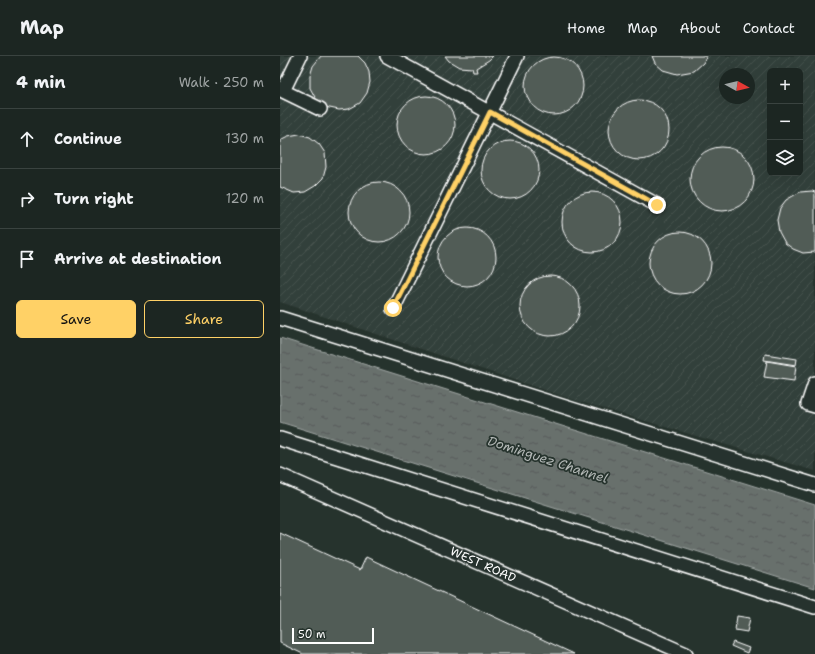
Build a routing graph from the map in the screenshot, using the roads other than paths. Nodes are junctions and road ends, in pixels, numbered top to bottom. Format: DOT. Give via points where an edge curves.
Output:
graph roads {
  1 [pos="300,56"];
  2 [pos="386,56"];
  3 [pos="517,56"];
  4 [pos="320,108"];
  5 [pos="490,112"];
  6 [pos="657,205"];
  7 [pos="393,308"];
  8 [pos="280,318"];
  9 [pos="815,383"];
  10 [pos="815,406"];
  11 [pos="280,440"];
  12 [pos="280,476"];
  13 [pos="815,485"];
  14 [pos="815,607"];
  15 [pos="686,654"];
  1 -- 4 [label="lane" via="283,91"];
  2 -- 5 [label="lane"];
  3 -- 5 [label="lane"];
  5 -- 6 [label="lane"];
  5 -- 7 [label="lane"];
  8 -- 13 [label="lane"];
  9 -- 10 [label="lane" via="808,404"];
  11 -- 14 [label="lane"];
  12 -- 15 [label="lane, WEST ROAD"];
}
